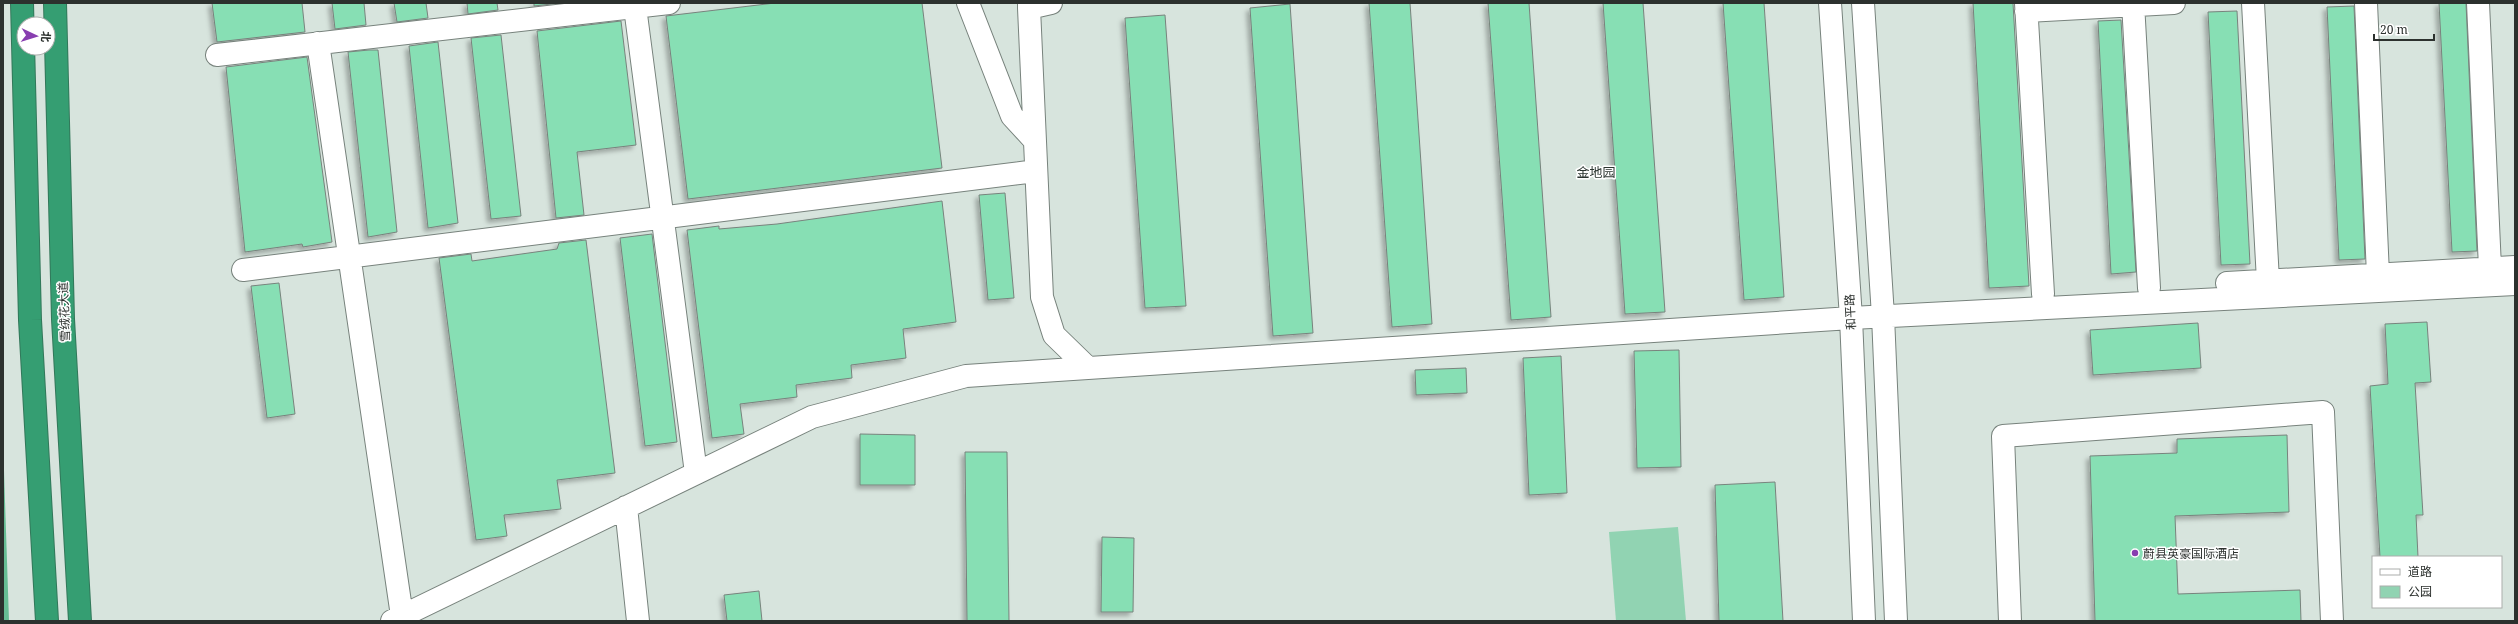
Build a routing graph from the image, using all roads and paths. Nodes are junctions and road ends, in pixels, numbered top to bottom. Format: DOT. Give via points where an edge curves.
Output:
graph roads {
  1 [pos="22,3"];
  2 [pos="55,3"];
  3 [pos="670,3"];
  4 [pos="968,3"];
  5 [pos="1052,3"];
  6 [pos="1830,3"];
  7 [pos="1863,3"];
  8 [pos="2174,3"];
  9 [pos="2253,3"];
  10 [pos="2366,3"];
  11 [pos="2478,3"];
  12 [pos="2133,4"];
  13 [pos="1029,6"];
  14 [pos="635,7"];
  15 [pos="2026,7"];
  16 [pos="318,43"];
  17 [pos="217,55"];
  18 [pos="1035,141"];
  19 [pos="1036,171"];
  20 [pos="662,218"];
  21 [pos="349,257"];
  22 [pos="2515,267"];
  23 [pos="2490,268"];
  24 [pos="242,270"];
  25 [pos="2378,275"];
  26 [pos="2268,281"];
  27 [pos="2515,284"];
  28 [pos="2149,288"];
  29 [pos="2043,294"];
  30 [pos="1983,298"];
  31 [pos="1883,316"];
  32 [pos="1851,318"];
  33 [pos="1087,368"];
  34 [pos="696,473"];
  35 [pos="626,507"];
  36 [pos="397,618"];
  37 [pos="47,621"];
  38 [pos="80,621"];
  39 [pos="638,621"];
  40 [pos="1864,621"];
  41 [pos="1896,621"];
  42 [pos="2010,621"];
  43 [pos="2332,621"];
  1 -- 37 [label="highway" via="30,320"];
  2 -- 38 [label="highway, 雪绒花大道" via="63,319"];
  3 -- 14 [label="street"];
  4 -- 18 [label="street" via="1012,116"];
  5 -- 13 [label="street"];
  6 -- 32 [label="street, 和平路"];
  7 -- 31 [label="street"];
  8 -- 12 [label="street"];
  9 -- 26 [label="street"];
  10 -- 25 [label="street"];
  11 -- 23 [label="street"];
  12 -- 15 [label="street"];
  12 -- 28 [label="street"];
  13 -- 18 [label="street"];
  14 -- 16 [label="street"];
  14 -- 20 [label="street"];
  15 -- 29 [label="street"];
  16 -- 17 [label="street"];
  16 -- 21 [label="street"];
  18 -- 19 [label="street"];
  19 -- 20 [label="street"];
  19 -- 33 [label="street" via="1042,297 1054,335"];
  20 -- 21 [label="street"];
  20 -- 34 [label="street"];
  21 -- 24 [label="street"];
  21 -- 36 [label="street"];
  22 -- 23 [label="street"];
  23 -- 25 [label="street"];
  25 -- 26 [label="street"];
  26 -- 28 [label="street"];
  27 -- 31 [label="street"];
  28 -- 29 [label="street"];
  29 -- 30 [label="street"];
  31 -- 32 [label="street"];
  31 -- 41 [label="street"];
  32 -- 33 [label="street"];
  32 -- 40 [label="street, 和平路"];
  33 -- 34 [label="street" via="966,376 820,415"];
  34 -- 35 [label="street"];
  35 -- 36 [label="street"];
  35 -- 39 [label="street"];
  42 -- 43 [label="street" via="2002,436 2323,412"];
}
